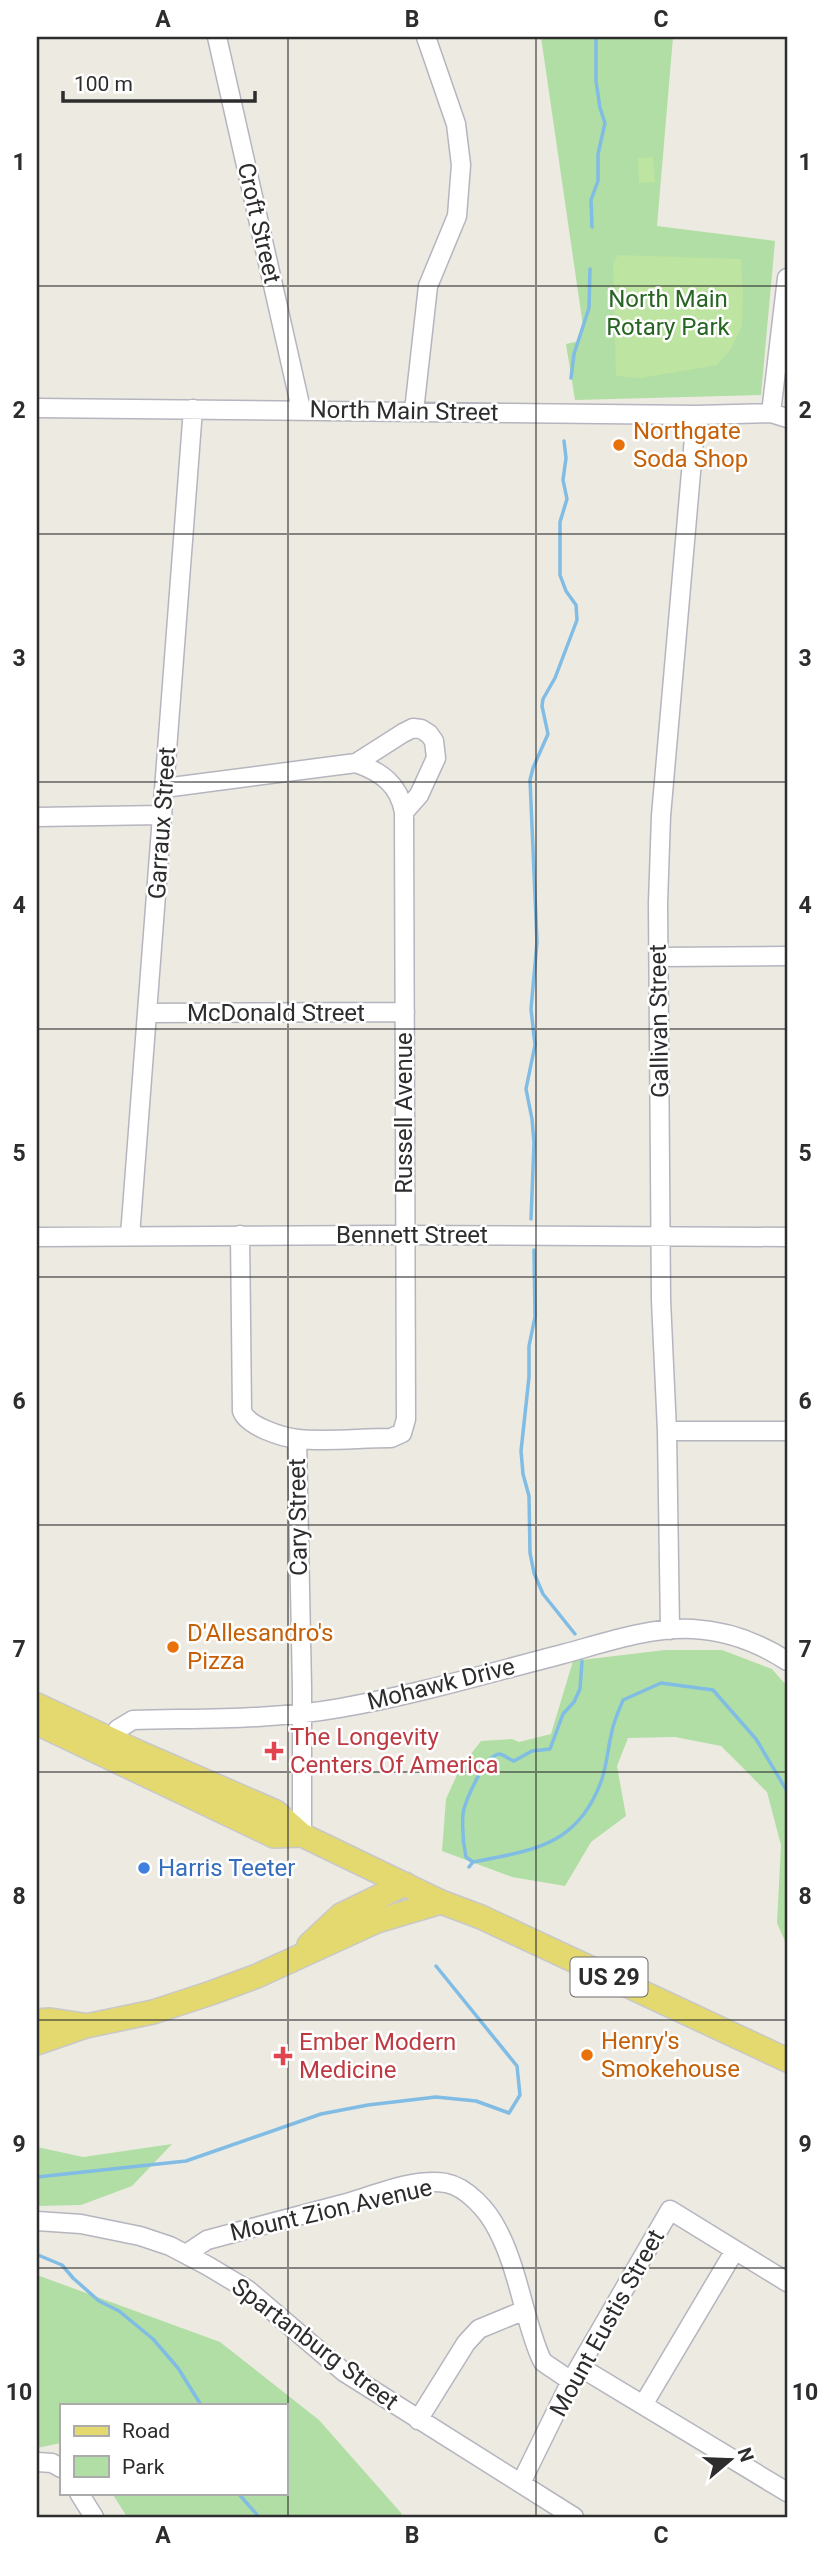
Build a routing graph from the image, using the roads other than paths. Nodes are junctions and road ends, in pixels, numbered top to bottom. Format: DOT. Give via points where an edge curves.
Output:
graph roads {
  1 [pos="218,37"];
  2 [pos="426,37"];
  3 [pos="787,278"];
  4 [pos="37,408"];
  5 [pos="193,409"];
  6 [pos="300,409"];
  7 [pos="414,411"];
  8 [pos="782,413"];
  9 [pos="696,415"];
  10 [pos="356,763"];
  11 [pos="164,788"];
  12 [pos="404,812"];
  13 [pos="162,815"];
  14 [pos="37,817"];
  15 [pos="787,956"];
  16 [pos="659,957"];
  17 [pos="405,1012"];
  18 [pos="147,1013"];
  19 [pos="240,1235"];
  20 [pos="403,1235"];
  21 [pos="130,1236"];
  22 [pos="37,1237"];
  23 [pos="661,1237"];
  24 [pos="787,1237"];
  25 [pos="667,1431"];
  26 [pos="787,1431"];
  27 [pos="296,1439"];
  28 [pos="670,1630"];
  29 [pos="787,1661"];
  30 [pos="37,1705"];
  31 [pos="303,1714"];
  32 [pos="37,1723"];
  33 [pos="108,1748"];
  34 [pos="302,1835"];
  35 [pos="405,1884"];
  36 [pos="441,1902"];
  37 [pos="300,1955"];
  38 [pos="37,2021"];
  39 [pos="86,2026"];
  40 [pos="37,2043"];
  41 [pos="787,2060"];
  42 [pos="37,2221"];
  43 [pos="735,2249"];
  44 [pos="186,2254"];
  45 [pos="787,2282"];
  46 [pos="524,2310"];
  47 [pos="576,2374"];
  48 [pos="643,2405"];
  49 [pos="418,2420"];
  50 [pos="37,2462"];
  51 [pos="60,2467"];
  52 [pos="521,2483"];
  53 [pos="787,2492"];
  54 [pos="80,2494"];
  55 [pos="548,2511"];
  56 [pos="94,2517"];
  57 [pos="574,2517"];
  1 -- 6 [label="street, Croft Street"];
  2 -- 7 [label="street" via="456,124 461,165 457,216 428,286"];
  3 -- 8 [label="street"];
  4 -- 5 [label="street, North Main Street"];
  5 -- 6 [label="street, North Main Street"];
  5 -- 11 [label="street, Garraux Street"];
  6 -- 7 [label="street, North Main Street"];
  7 -- 9 [label="street, North Main Street"];
  8 -- 9 [label="street, North Main Street"];
  9 -- 16 [label="street, Gallivan Street" via="661,816"];
  10 -- 11 [label="street"];
  10 -- 12 [label="street, Russell Avenue" via="393,784"];
  10 -- 12 [label="street" via="413,729 429,734 436,758 419,795"];
  11 -- 13 [label="street, Garraux Street"];
  12 -- 17 [label="street, Russell Avenue"];
  13 -- 14 [label="street"];
  13 -- 18 [label="street, Garraux Street"];
  15 -- 16 [label="street"];
  16 -- 23 [label="street, Gallivan Street"];
  17 -- 18 [label="street, McDonald Street"];
  17 -- 20 [label="street, Russell Avenue"];
  18 -- 21 [label="street, Garraux Street"];
  19 -- 20 [label="street, Bennett Street"];
  19 -- 21 [label="street, Bennett Street"];
  19 -- 27 [label="street, Cary Street" via="244,1419"];
  20 -- 23 [label="street, Bennett Street"];
  20 -- 27 [label="street, Russell Avenue" via="402,1433 391,1438"];
  21 -- 22 [label="street, Bennett Street"];
  23 -- 24 [label="street, Bennett Street"];
  23 -- 25 [label="street, Gallivan Street"];
  25 -- 26 [label="street"];
  25 -- 28 [label="street, Gallivan Street"];
  27 -- 31 [label="street, Cary Street"];
  28 -- 29 [label="street, Mohawk Drive" via="734,1635"];
  28 -- 31 [label="street, Mohawk Drive" via="618,1639 382,1700"];
  30 -- 33 [label="main road"];
  31 -- 33 [label="street, Mohawk Drive" via="133,1720 118,1729"];
  31 -- 34 [label="street, Cary Street"];
  32 -- 33 [label="main road"];
  33 -- 34 [label="main road" via="276,1812"];
  34 -- 35 [label="main road"];
  35 -- 36 [label="main road"];
  35 -- 37 [label="main road" via="341,1915"];
  36 -- 37 [label="main road" via="377,1921"];
  36 -- 41 [label="main road, US 29"];
  37 -- 39 [label="main road" via="211,1993 153,2012"];
  38 -- 39 [label="main road"];
  39 -- 40 [label="main road"];
  42 -- 44 [label="street, Spartanburg Street" via="112,2229"];
  43 -- 45 [label="street, Mount Eustis Street"];
  43 -- 47 [label="street, Mount Eustis Street" via="670,2210"];
  43 -- 48 [label="street"];
  44 -- 46 [label="street, Mount Zion Avenue" via="207,2240 394,2189 448,2183 479,2204 493,2221"];
  44 -- 49 [label="street, Spartanburg Street" via="248,2290 345,2372"];
  46 -- 47 [label="street, Mount Zion Avenue" via="543,2361"];
  46 -- 49 [label="street" via="479,2329"];
  47 -- 48 [label="street, Mount Zion Avenue"];
  47 -- 52 [label="street, Mount Eustis Street"];
  48 -- 53 [label="street, Mount Zion Avenue"];
  49 -- 52 [label="street, Spartanburg Street"];
  50 -- 51 [label="street"];
  52 -- 55 [label="street, Spartanburg Street"];
  54 -- 56 [label="street"];
  55 -- 57 [label="street, Spartanburg Street"];
}
